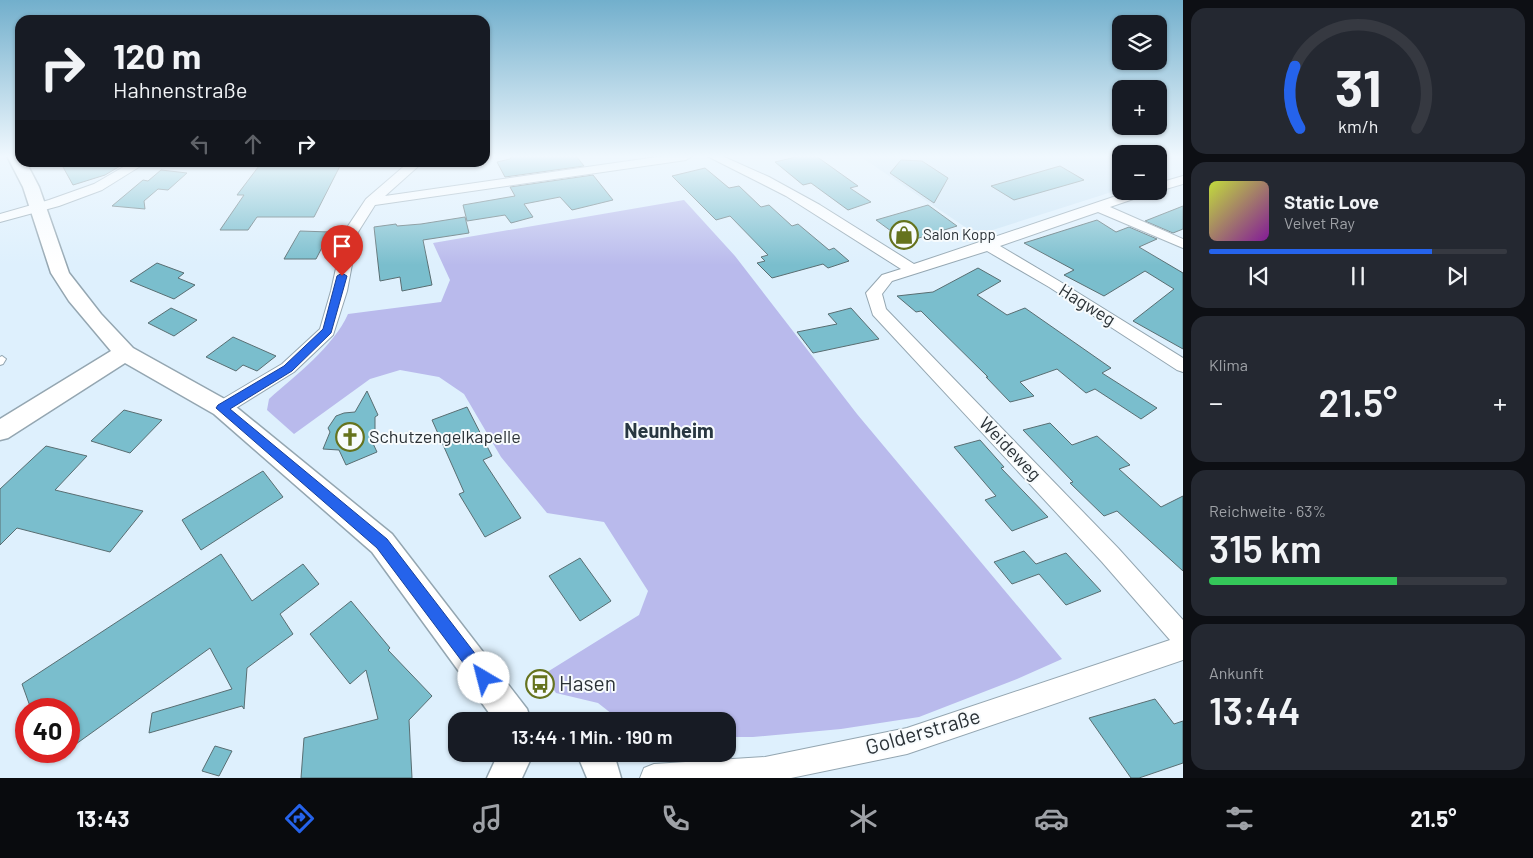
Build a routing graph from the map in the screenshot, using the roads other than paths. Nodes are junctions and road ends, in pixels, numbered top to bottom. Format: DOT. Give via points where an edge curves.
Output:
graph roads {
  1 [pos="32,192"];
  2 [pos="85,192"];
  3 [pos="382,192"];
  4 [pos="437,192"];
  5 [pos="789,192"];
  6 [pos="1118,200"];
  7 [pos="371,202"];
  8 [pos="1098,207"];
  9 [pos="37,208"];
  10 [pos="0,218"];
  11 [pos="1183,244"];
  12 [pos="988,246"];
  13 [pos="913,270"];
  14 [pos="125,353"];
  15 [pos="1183,366"];
  16 [pos="222,408"];
  17 [pos="0,432"];
  18 [pos="1183,637"];
  19 [pos="1183,648"];
  20 [pos="508,712"];
  21 [pos="512,762"];
  22 [pos="600,762"];
  23 [pos="504,778"];
  24 [pos="604,778"];
  25 [pos="654,778"];
  1 -- 9 [label="street"];
  2 -- 9 [label="street"];
  3 -- 7 [label="street"];
  4 -- 7 [label="street"];
  5 -- 13 [label="street"];
  6 -- 8 [label="street"];
  7 -- 16 [label="street" via="351,232 327,331 288,368"];
  8 -- 11 [label="street"];
  8 -- 12 [label="street"];
  9 -- 10 [label="street"];
  9 -- 14 [label="street" via="60,273 76,297"];
  12 -- 13 [label="street"];
  12 -- 15 [label="street, Hagweg"];
  13 -- 18 [label="street, Weideweg" via="887,278 874,293 879,311 1110,555"];
  14 -- 16 [label="street"];
  14 -- 17 [label="street"];
  16 -- 20 [label="street" via="382,543"];
  19 -- 25 [label="street, Golderstraße" via="907,741 765,770"];
  21 -- 23 [label="street"];
  22 -- 24 [label="street"];
}
